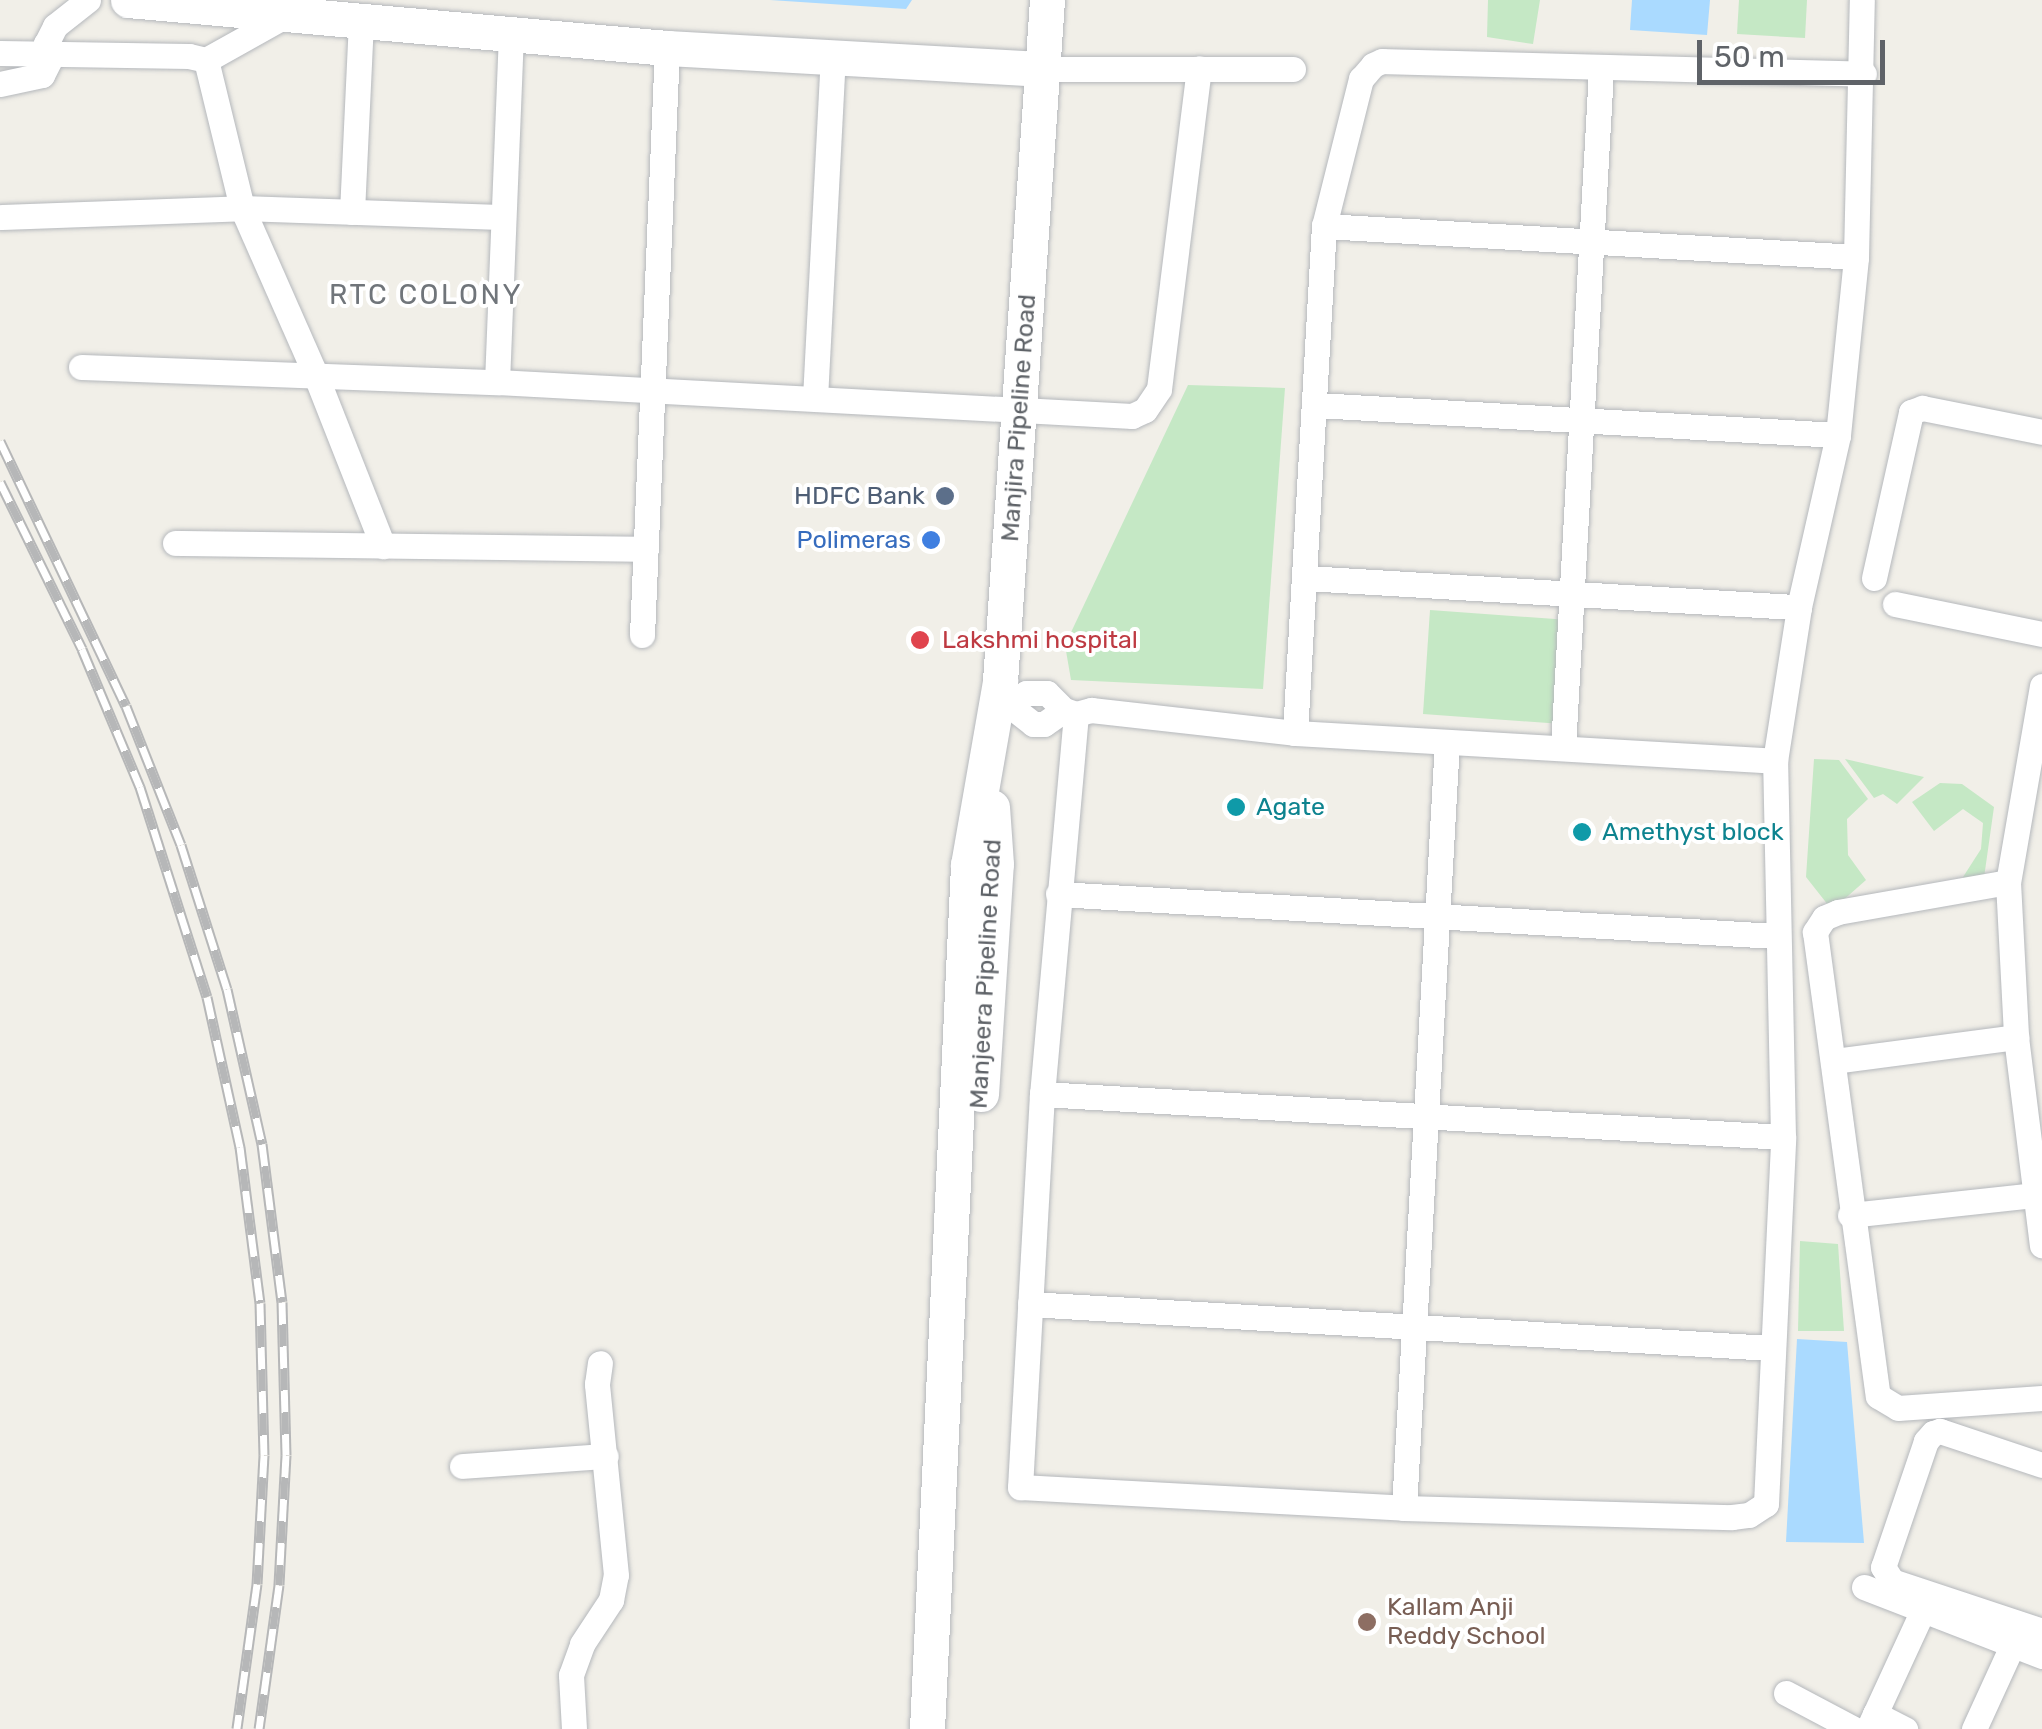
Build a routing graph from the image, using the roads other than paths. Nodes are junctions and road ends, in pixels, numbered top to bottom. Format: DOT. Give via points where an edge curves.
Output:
graph roads {
  1 [pos="88,0"];
  2 [pos="128,0"];
  3 [pos="138,0"];
  4 [pos="1047,0"];
  5 [pos="1862,0"];
  6 [pos="283,17"];
  7 [pos="361,22"];
  8 [pos="511,34"];
  9 [pos="666,48"];
  10 [pos="0,53"];
  11 [pos="52,55"];
  12 [pos="833,58"];
  13 [pos="206,60"];
  14 [pos="1199,68"];
  15 [pos="1293,69"];
  16 [pos="1040,70"];
  17 [pos="1602,70"];
  18 [pos="1864,74"];
  19 [pos="0,84"];
  20 [pos="242,208"];
  21 [pos="352,212"];
  22 [pos="2,217"];
  23 [pos="503,217"];
  24 [pos="1324,226"];
  25 [pos="1592,242"];
  26 [pos="1856,257"];
  27 [pos="81,367"];
  28 [pos="316,376"];
  29 [pos="497,382"];
  30 [pos="650,392"];
  31 [pos="816,398"];
  32 [pos="1317,405"];
  33 [pos="1020,412"];
  34 [pos="1582,420"];
  35 [pos="2042,432"];
  36 [pos="1838,435"];
  37 [pos="175,543"];
  38 [pos="383,546"];
  39 [pos="646,549"];
  40 [pos="1306,578"];
  41 [pos="1874,578"];
  42 [pos="1572,594"];
  43 [pos="1895,604"];
  44 [pos="1799,607"];
  45 [pos="2042,634"];
  46 [pos="642,635"];
  47 [pos="2042,686"];
  48 [pos="1003,704"];
  49 [pos="1070,712"];
  50 [pos="1295,733"];
  51 [pos="1447,742"];
  52 [pos="1564,748"];
  53 [pos="1776,761"];
  54 [pos="988,765"];
  55 [pos="2008,882"];
  56 [pos="1058,894"];
  57 [pos="1438,916"];
  58 [pos="1776,936"];
  59 [pos="2016,1037"];
  60 [pos="1834,1061"];
  61 [pos="1042,1094"];
  62 [pos="1426,1116"];
  63 [pos="1783,1137"];
  64 [pos="2036,1195"];
  65 [pos="1850,1216"];
  66 [pos="2042,1245"];
  67 [pos="1030,1304"];
  68 [pos="1414,1327"];
  69 [pos="1771,1348"];
  70 [pos="600,1364"];
  71 [pos="2042,1398"];
  72 [pos="606,1456"];
  73 [pos="2042,1465"];
  74 [pos="462,1466"];
  75 [pos="1404,1508"];
  76 [pos="1864,1587"];
  77 [pos="1923,1610"];
  78 [pos="2042,1630"];
  79 [pos="2013,1644"];
  80 [pos="2042,1656"];
  81 [pos="1786,1693"];
  82 [pos="1866,1724"];
  83 [pos="574,1729"];
  84 [pos="927,1729"];
  85 [pos="946,1729"];
  86 [pos="1905,1729"];
  87 [pos="1974,1729"];
  1 -- 11 [label="street" via="55,26 46,44"];
  2 -- 3 [label="main road"];
  3 -- 6 [label="main road"];
  4 -- 16 [label="main road, Manjira Pipeline Road"];
  5 -- 18 [label="street"];
  6 -- 7 [label="main road"];
  6 -- 13 [label="street"];
  7 -- 8 [label="main road"];
  7 -- 21 [label="street"];
  8 -- 9 [label="main road"];
  8 -- 23 [label="street"];
  9 -- 12 [label="main road"];
  9 -- 30 [label="street"];
  10 -- 11 [label="street"];
  11 -- 13 [label="street"];
  11 -- 19 [label="street" via="42,75"];
  12 -- 16 [label="main road"];
  12 -- 31 [label="street"];
  13 -- 20 [label="street"];
  14 -- 15 [label="street"];
  14 -- 16 [label="street"];
  14 -- 33 [label="street" via="1160,389 1132,416"];
  16 -- 33 [label="main road, Manjira Pipeline Road"];
  17 -- 18 [label="street"];
  17 -- 24 [label="street" via="1373,65 1362,79"];
  17 -- 25 [label="street"];
  18 -- 26 [label="street"];
  20 -- 21 [label="street"];
  20 -- 22 [label="street"];
  20 -- 28 [label="street"];
  21 -- 23 [label="street"];
  23 -- 29 [label="street"];
  24 -- 25 [label="street"];
  24 -- 32 [label="street"];
  25 -- 26 [label="street"];
  25 -- 34 [label="street"];
  26 -- 36 [label="street"];
  27 -- 28 [label="street"];
  28 -- 29 [label="street"];
  28 -- 38 [label="street"];
  29 -- 30 [label="street"];
  30 -- 31 [label="street"];
  30 -- 39 [label="street"];
  31 -- 33 [label="street"];
  32 -- 34 [label="street"];
  32 -- 40 [label="street"];
  33 -- 48 [label="main road, Manjira Pipeline Road"];
  34 -- 36 [label="street"];
  34 -- 42 [label="street"];
  35 -- 41 [label="street" via="1922,408 1911,412"];
  36 -- 44 [label="street"];
  37 -- 38 [label="street"];
  38 -- 39 [label="street"];
  39 -- 46 [label="street"];
  40 -- 42 [label="street"];
  40 -- 50 [label="street"];
  42 -- 44 [label="street"];
  42 -- 52 [label="street"];
  43 -- 45 [label="street"];
  44 -- 53 [label="street"];
  47 -- 55 [label="street"];
  48 -- 49 [label="street" via="1046,693"];
  48 -- 54 [label="main road, Manjira Pipeline Road"];
  49 -- 50 [label="street"];
  49 -- 56 [label="street"];
  50 -- 51 [label="street"];
  51 -- 52 [label="street"];
  51 -- 57 [label="street"];
  52 -- 53 [label="street"];
  53 -- 58 [label="street"];
  54 -- 84 [label="main road, Manjeera Pipeline Road" via="968,865"];
  54 -- 85 [label="main road, Manjeera Pipeline Road" via="996,864"];
  55 -- 59 [label="street"];
  55 -- 60 [label="street" via="1824,918 1815,932"];
  56 -- 57 [label="street"];
  56 -- 61 [label="street"];
  57 -- 58 [label="street"];
  57 -- 62 [label="street"];
  58 -- 63 [label="street"];
  59 -- 60 [label="street"];
  59 -- 64 [label="street"];
  60 -- 65 [label="street"];
  61 -- 62 [label="street"];
  61 -- 67 [label="street"];
  62 -- 63 [label="street"];
  62 -- 68 [label="street"];
  63 -- 69 [label="street"];
  64 -- 65 [label="street"];
  64 -- 66 [label="street"];
  65 -- 71 [label="street" via="1878,1396 1898,1408"];
  67 -- 68 [label="street"];
  67 -- 75 [label="street" via="1020,1487"];
  68 -- 69 [label="street"];
  68 -- 75 [label="street"];
  69 -- 75 [label="street" via="1766,1504 1748,1515"];
  70 -- 72 [label="street"];
  72 -- 74 [label="street"];
  72 -- 83 [label="street" via="616,1576 571,1675"];
  73 -- 78 [label="street" via="1932,1433 1882,1567 1892,1581"];
  76 -- 77 [label="street"];
  77 -- 79 [label="street"];
  77 -- 82 [label="street"];
  79 -- 80 [label="street"];
  79 -- 87 [label="street"];
  81 -- 82 [label="street"];
  82 -- 86 [label="street"];
}
